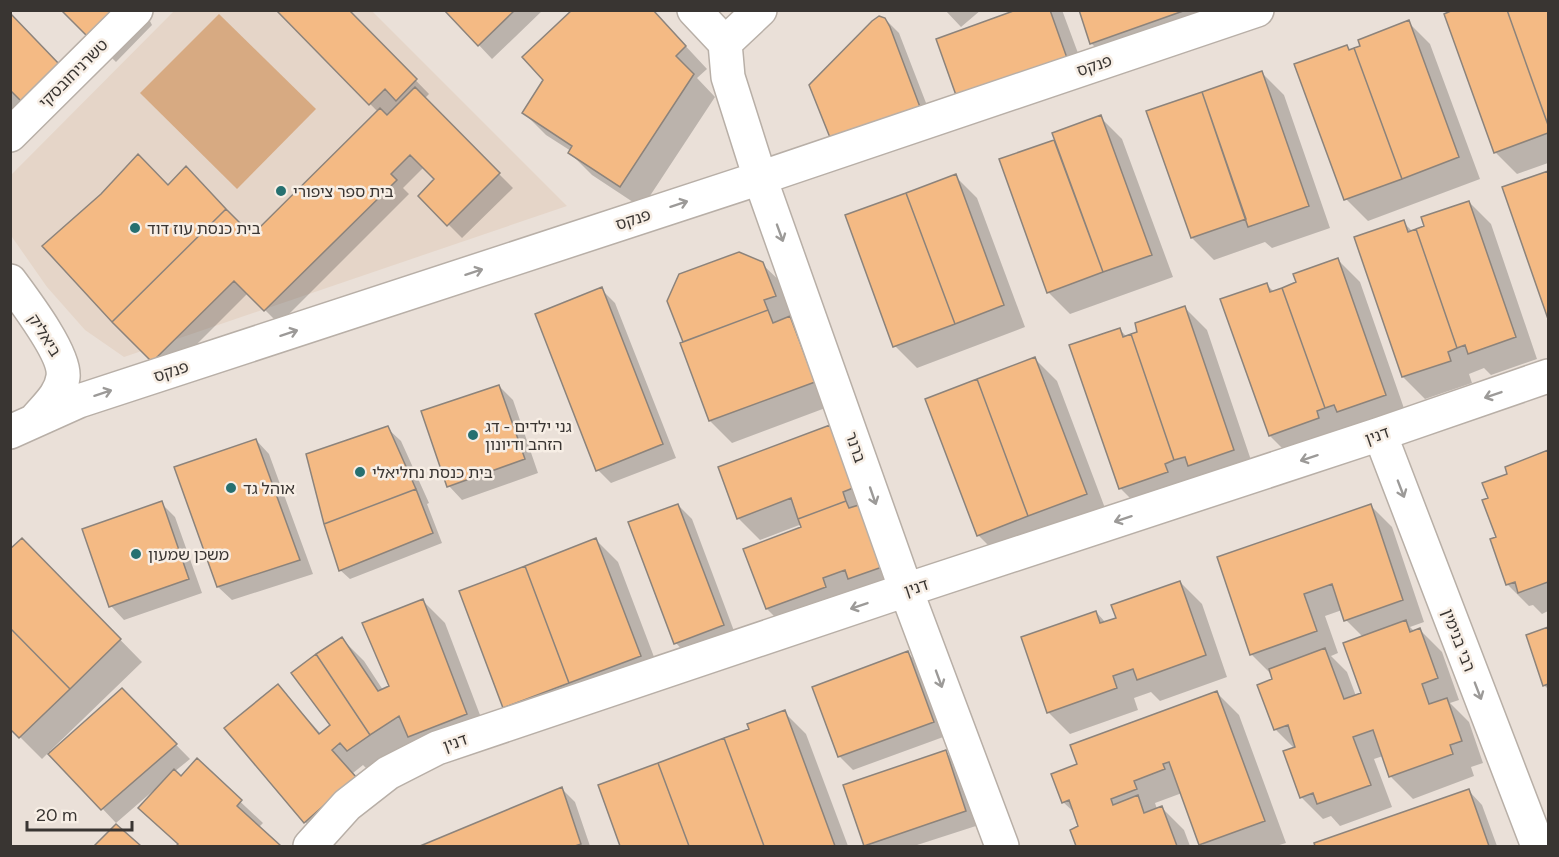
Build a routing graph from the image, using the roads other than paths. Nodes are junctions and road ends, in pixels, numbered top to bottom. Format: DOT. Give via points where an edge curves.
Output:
graph roads {
  1 [pos="136,10"];
  2 [pos="694,10"];
  3 [pos="760,10"];
  4 [pos="1257,10"];
  5 [pos="725,43"];
  6 [pos="10,135"];
  7 [pos="760,178"];
  8 [pos="10,281"];
  9 [pos="1548,376"];
  10 [pos="23,426"];
  11 [pos="1380,435"];
  12 [pos="906,590"];
  13 [pos="310,846"];
  14 [pos="1002,846"];
  15 [pos="1538,846"];
  1 -- 6 [label="street, טשרניחובסקי"];
  2 -- 5 [label="street"];
  3 -- 5 [label="street"];
  4 -- 7 [label="street, פנקס"];
  5 -- 7 [label="street, ברנר" via="728,77"];
  10 -- 7 [label="street, פנקס, one-way" via="79,401"];
  7 -- 12 [label="street, ברנר, one-way"];
  8 -- 10 [label="street, ביאליק" via="45,332 62,363 64,376 59,392"];
  9 -- 11 [label="street, דנין, one-way"];
  11 -- 12 [label="street, דנין, one-way"];
  11 -- 15 [label="street, רבי בנימין, one-way"];
  12 -- 13 [label="street, דנין, one-way" via="437,748 388,773 347,806"];
  12 -- 14 [label="street, ברנר, one-way"];
}
